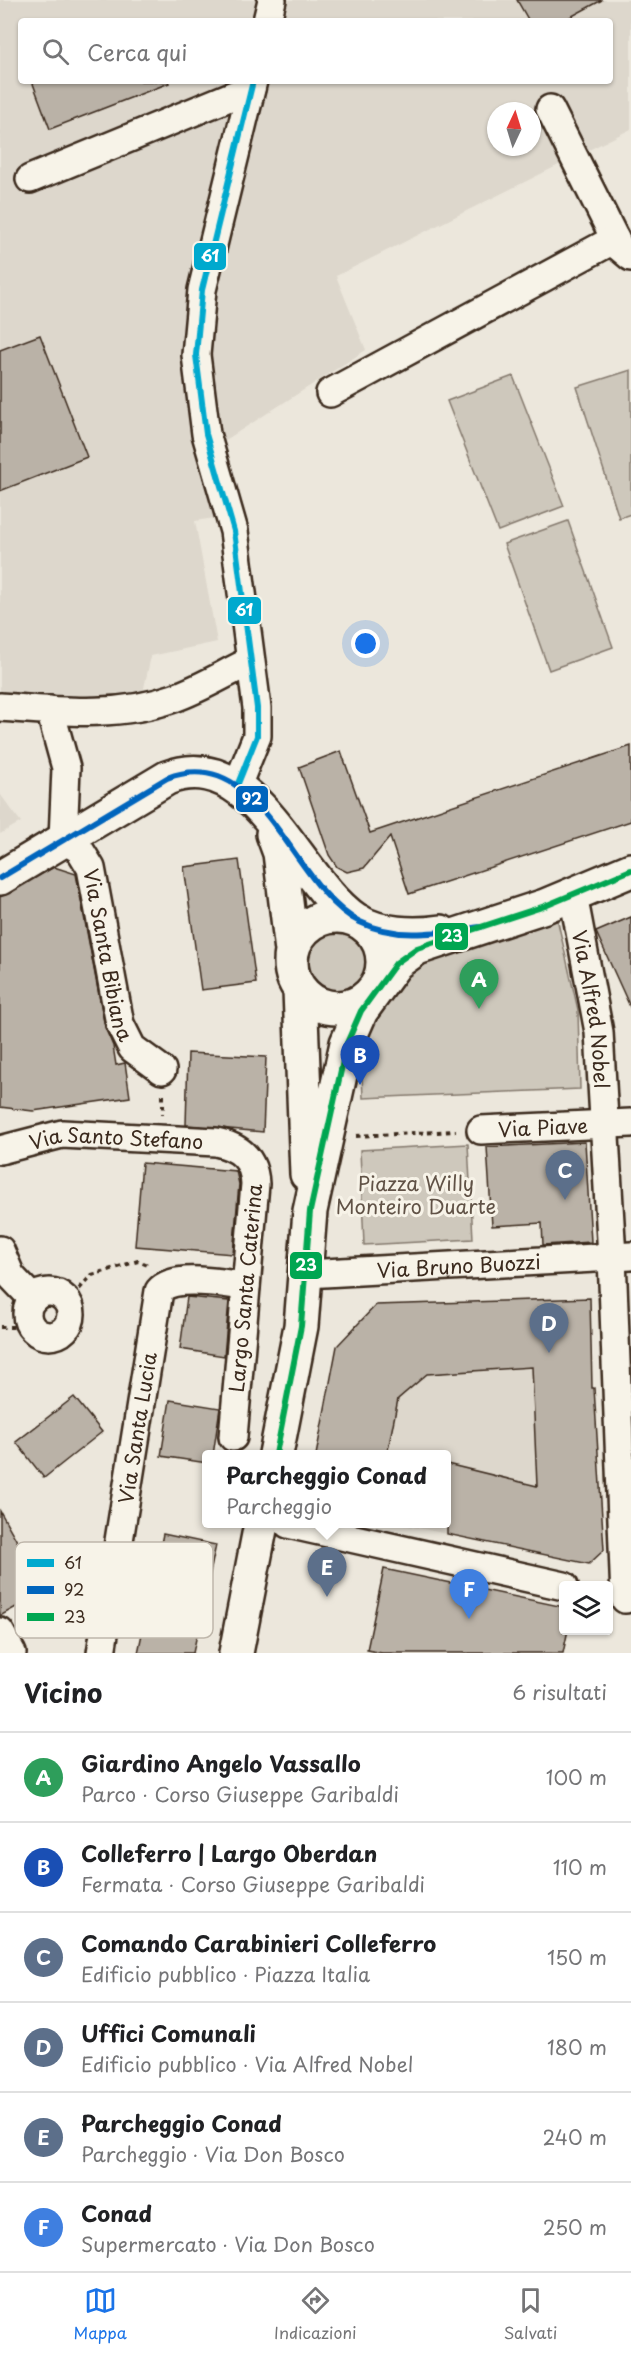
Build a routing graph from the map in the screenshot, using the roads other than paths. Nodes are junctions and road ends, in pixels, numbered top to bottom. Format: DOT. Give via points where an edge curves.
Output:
graph roads {
  1 [pos="272,0"];
  2 [pos="268,18"];
  3 [pos="252,85"];
  4 [pos="550,109"];
  5 [pos="30,179"];
  6 [pos="623,248"];
  7 [pos="330,393"];
  8 [pos="249,662"];
  9 [pos="0,707"];
  10 [pos="50,710"];
  11 [pos="237,786"];
  12 [pos="265,812"];
  13 [pos="63,839"];
  14 [pos="631,870"];
  15 [pos="0,878"];
  16 [pos="573,896"];
  17 [pos="358,921"];
  18 [pos="482,927"];
  19 [pos="292,951"];
  20 [pos="300,990"];
  21 [pos="373,992"];
  22 [pos="162,1070"];
  23 [pos="618,1123"];
  24 [pos="481,1130"];
  25 [pos="0,1131"];
  26 [pos="62,1134"];
  27 [pos="235,1147"];
  28 [pos="0,1150"];
  29 [pos="310,1211"];
  30 [pos="0,1250"];
  31 [pos="622,1256"];
  32 [pos="306,1274"];
  33 [pos="246,1286"];
  34 [pos="33,1299"];
  35 [pos="233,1437"];
  36 [pos="277,1450"];
  37 [pos="260,1528"];
  38 [pos="306,1528"];
  39 [pos="118,1542"];
  40 [pos="559,1585"];
  41 [pos="622,1599"];
  42 [pos="0,1632"];
  43 [pos="103,1638"];
  44 [pos="12,1653"];
  45 [pos="101,1653"];
  46 [pos="236,1653"];
  1 -- 2 [label="street"];
  3 -- 5 [label="street"];
  3 -- 8 [label="street" via="204,279 196,341 206,434 234,531"];
  4 -- 6 [label="street"];
  6 -- 7 [label="street"];
  8 -- 10 [label="street" via="185,694 156,703 109,711"];
  8 -- 11 [label="street" via="257,708 257,736"];
  9 -- 10 [label="street"];
  10 -- 13 [label="street" via="66,768"];
  11 -- 12 [label="main road"];
  11 -- 13 [label="main road" via="203,773 175,775"];
  12 -- 17 [label="main road" via="320,887"];
  12 -- 19 [label="main road" via="280,853"];
  13 -- 15 [label="main road"];
  13 -- 22 [label="street, Via Santa Bibiana" via="80,850 91,868 124,1035 132,1048"];
  14 -- 16 [label="main road"];
  16 -- 18 [label="main road"];
  16 -- 23 [label="street, Via Alfred Nobel"];
  17 -- 18 [label="main road" via="415,935"];
  17 -- 19 [label="main road" via="338,916 318,920 297,939"];
  17 -- 21 [label="main road" via="378,940 383,953 382,973"];
  18 -- 21 [label="main road" via="408,952"];
  19 -- 20 [label="main road" via="292,972"];
  20 -- 21 [label="main road" via="320,1005 337,1009 361,1003"];
  20 -- 29 [label="main road"];
  21 -- 29 [label="main road" via="347,1043"];
  23 -- 24 [label="street, Via Piave"];
  23 -- 31 [label="street, Via Alfred Nobel"];
  25 -- 26 [label="street"];
  26 -- 27 [label="street, Via Santo Stefano" via="216,1142"];
  26 -- 28 [label="street, Via Santo Stefano"];
  27 -- 33 [label="street, Largo Santa Caterina" via="248,1157 254,1172"];
  29 -- 32 [label="main road"];
  30 -- 34 [label="street" via="11,1276"];
  31 -- 32 [label="street, Via Bruno Buozzi"];
  31 -- 41 [label="street"];
  32 -- 36 [label="main road" via="297,1353"];
  33 -- 35 [label="street, Largo Santa Caterina"];
  33 -- 39 [label="street, Via Santa Lucia" via="182,1281 164,1286 156,1300"];
  34 -- 34 [label="street" via="26,1313 30,1328 51,1337 65,1330 71,1317 67,1302 51,1292"];
  37 -- 46 [label="main road"];
  38 -- 40 [label="street"];
  42 -- 44 [label="street"];
  43 -- 45 [label="street, Via Santa Lucia"];
}
